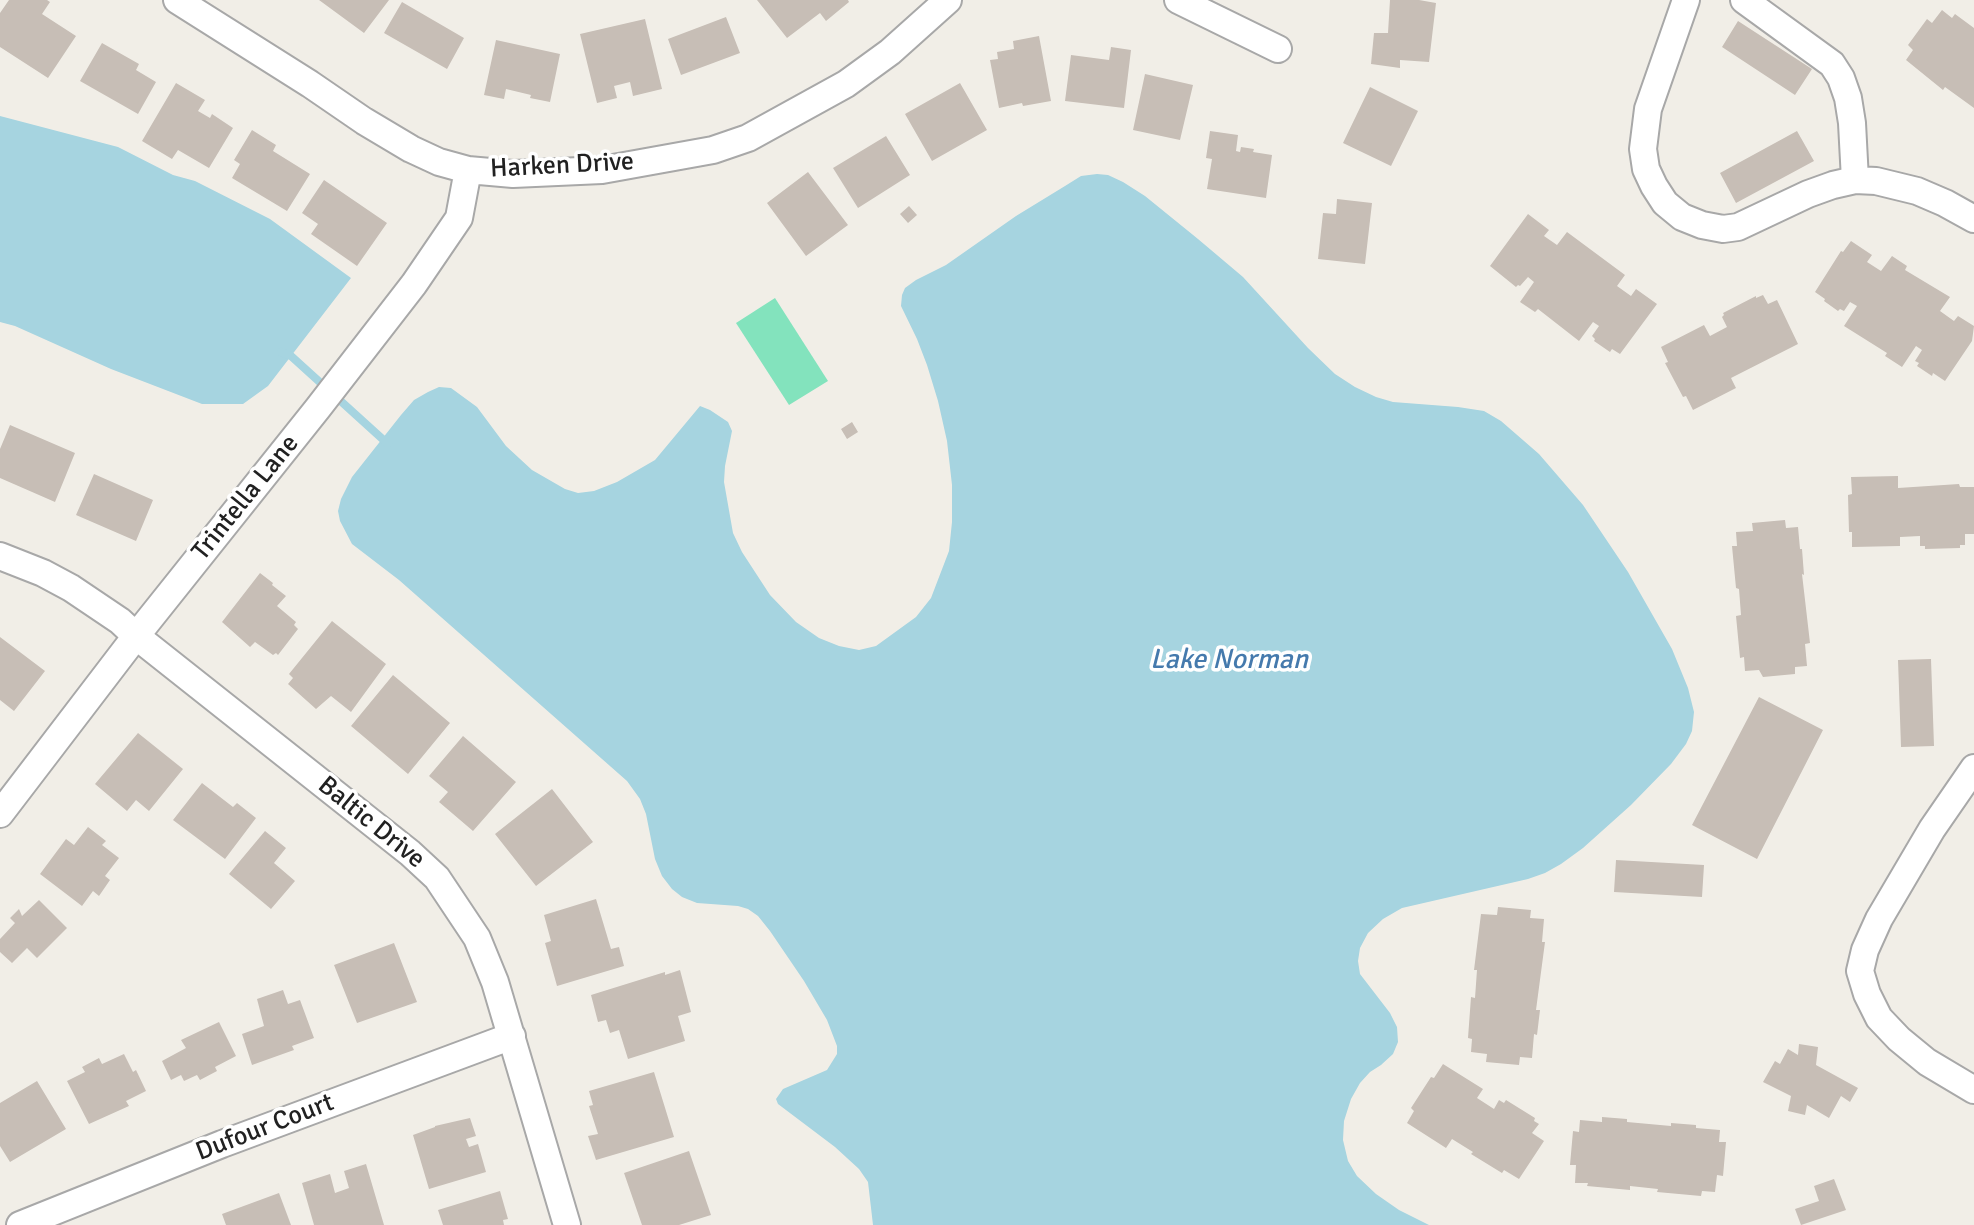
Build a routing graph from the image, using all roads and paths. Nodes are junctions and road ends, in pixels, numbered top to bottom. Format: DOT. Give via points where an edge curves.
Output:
graph roads {
  1 [pos="177,0"];
  2 [pos="948,0"];
  3 [pos="1178,0"];
  4 [pos="1686,0"];
  5 [pos="1744,0"];
  6 [pos="1278,49"];
  7 [pos="468,170"];
  8 [pos="1855,180"];
  9 [pos="1974,219"];
  10 [pos="0,556"];
  11 [pos="136,636"];
  12 [pos="1974,768"];
  13 [pos="0,814"];
  14 [pos="512,1035"];
  15 [pos="1974,1090"];
  16 [pos="20,1225"];
  17 [pos="567,1225"];
  1 -- 7 [label="street, Harken Drive" via="411,149"];
  2 -- 7 [label="street, Harken Drive" via="846,84 748,138 713,150 602,170 513,174"];
  3 -- 6 [label="street"];
  4 -- 8 [label="street" via="1644,127 1646,169 1665,203 1702,225 1738,228 1808,194"];
  5 -- 8 [label="street" via="1832,64 1841,78 1852,124"];
  7 -- 11 [label="street, Trintella Lane" via="459,218 414,284"];
  8 -- 9 [label="street" via="1917,191"];
  10 -- 11 [label="street, Baltic Drive" via="71,588"];
  11 -- 13 [label="street, Trintella Lane"];
  11 -- 14 [label="street, Baltic Drive" via="437,878 477,938"];
  12 -- 15 [label="street" via="1879,919 1860,971 1879,1018 1899,1040"];
  14 -- 16 [label="street, Dufour Court"];
  14 -- 17 [label="street, Baltic Drive"];
}
